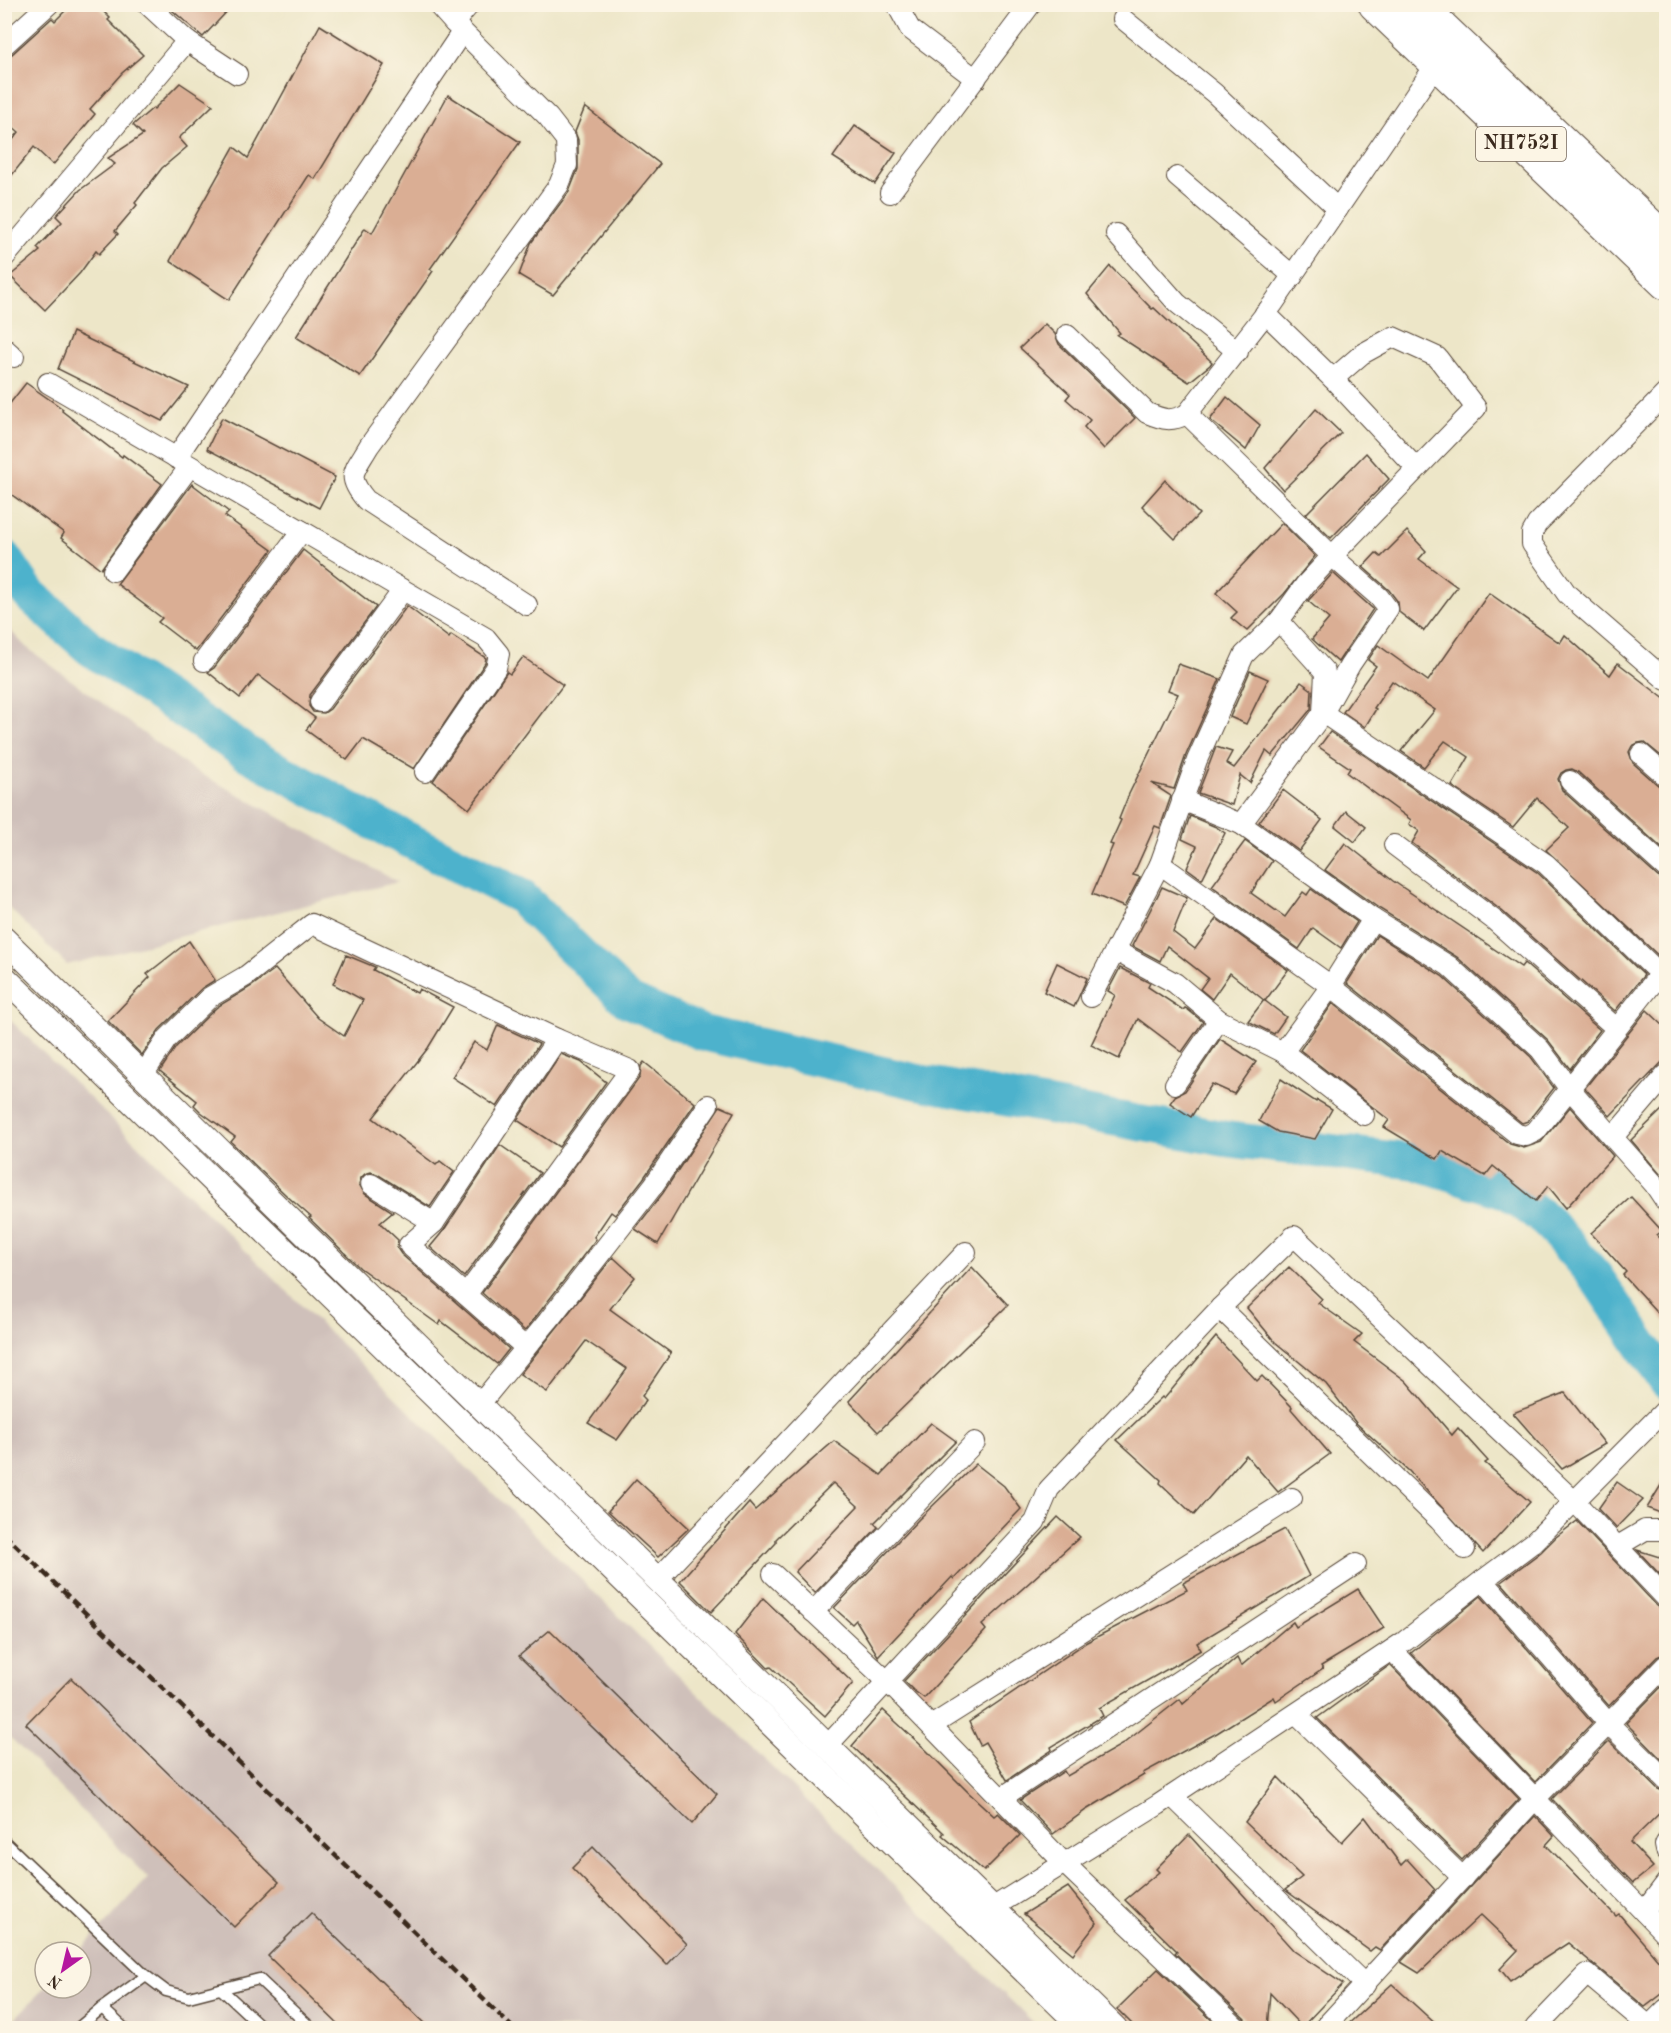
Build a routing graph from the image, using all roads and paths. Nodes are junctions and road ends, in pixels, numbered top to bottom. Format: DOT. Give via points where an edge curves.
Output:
graph roads {
  1 [pos="49,4"];
  2 [pos="147,4"];
  3 [pos="437,4"];
  4 [pos="470,4"];
  5 [pos="900,4"];
  6 [pos="1032,4"];
  7 [pos="1375,4"];
  8 [pos="1418,4"];
  9 [pos="1123,19"];
  10 [pos="458,27"];
  11 [pos="188,41"];
  12 [pos="4,45"];
  13 [pos="1437,63"];
  14 [pos="237,74"];
  15 [pos="976,79"];
  16 [pos="1177,177"];
  17 [pos="890,193"];
  18 [pos="1338,209"];
  19 [pos="1116,234"];
  20 [pos="1666,241"];
  21 [pos="4,258"];
  22 [pos="1293,276"];
  23 [pos="1666,284"];
  24 [pos="1265,313"];
  25 [pos="1067,334"];
  26 [pos="1238,352"];
  27 [pos="1333,379"];
  28 [pos="48,383"];
  29 [pos="1666,393"];
  30 [pos="1187,414"];
  31 [pos="183,462"];
  32 [pos="1416,468"];
  33 [pos="302,531"];
  34 [pos="1332,556"];
  35 [pos="113,571"];
  36 [pos="403,590"];
  37 [pos="527,605"];
  38 [pos="1279,621"];
  39 [pos="204,661"];
  40 [pos="1666,680"];
  41 [pos="320,702"];
  42 [pos="1323,713"];
  43 [pos="1641,754"];
  44 [pos="425,772"];
  45 [pos="1666,776"];
  46 [pos="1570,781"];
  47 [pos="1182,800"];
  48 [pos="1241,824"];
  49 [pos="1394,845"];
  50 [pos="1160,864"];
  51 [pos="1666,868"];
  52 [pos="1373,919"];
  53 [pos="4,939"];
  54 [pos="1116,951"];
  55 [pos="1663,970"];
  56 [pos="4,977"];
  57 [pos="1331,986"];
  58 [pos="1091,997"];
  59 [pos="1219,1020"];
  60 [pos="1616,1028"];
  61 [pos="557,1039"];
  62 [pos="1283,1052"];
  63 [pos="143,1075"];
  64 [pos="1666,1075"];
  65 [pos="1175,1084"];
  66 [pos="1569,1088"];
  67 [pos="708,1105"];
  68 [pos="1364,1115"];
  69 [pos="1613,1137"];
  70 [pos="371,1184"];
  71 [pos="1666,1202"];
  72 [pos="434,1223"];
  73 [pos="966,1252"];
  74 [pos="466,1295"];
  75 [pos="1220,1308"];
  76 [pos="526,1348"];
  77 [pos="479,1405"];
  78 [pos="1666,1409"];
  79 [pos="975,1442"];
  80 [pos="1293,1498"];
  81 [pos="1575,1502"];
  82 [pos="1666,1530"];
  83 [pos="1618,1546"];
  84 [pos="1465,1549"];
  85 [pos="1356,1564"];
  86 [pos="773,1574"];
  87 [pos="657,1580"];
  88 [pos="1483,1580"];
  89 [pos="1666,1598"];
  90 [pos="813,1612"];
  91 [pos="1392,1650"];
  92 [pos="1666,1665"];
  93 [pos="887,1681"];
  94 [pos="1296,1714"];
  95 [pos="1609,1724"];
  96 [pos="931,1726"];
  97 [pos="827,1746"];
  98 [pos="1666,1780"];
  99 [pos="1172,1796"];
  100 [pos="1000,1798"];
  101 [pos="1535,1799"];
  102 [pos="4,1841"];
  103 [pos="1666,1843"];
  104 [pos="1666,1850"];
  105 [pos="1064,1863"];
  106 [pos="1463,1878"];
  107 [pos="1666,1883"];
  108 [pos="992,1908"];
  109 [pos="1644,1912"];
  110 [pos="1666,1935"];
  111 [pos="146,1976"];
  112 [pos="1365,1985"];
  113 [pos="221,1989"];
  114 [pos="102,2008"];
  115 [pos="1666,2009"];
  116 [pos="78,2028"];
  117 [pos="124,2028"];
  118 [pos="263,2028"];
  119 [pos="311,2028"];
  120 [pos="1083,2028"];
  121 [pos="1115,2028"];
  122 [pos="1237,2028"];
  123 [pos="1324,2028"];
  124 [pos="1535,2028"];
  1 -- 12 [label="street"];
  2 -- 11 [label="street"];
  3 -- 10 [label="street"];
  4 -- 10 [label="street"];
  5 -- 15 [label="street" via="910,29"];
  6 -- 15 [label="street"];
  7 -- 13 [label="highway, NH752I"];
  8 -- 20 [label="highway, NH752I"];
  9 -- 18 [label="street" via="1214,93"];
  10 -- 31 [label="street"];
  10 -- 37 [label="street" via="548,117 566,140 567,165 559,185 369,446 354,472 354,485 366,500"];
  11 -- 14 [label="street"];
  11 -- 21 [label="street"];
  13 -- 18 [label="street"];
  13 -- 23 [label="highway, NH752I"];
  15 -- 17 [label="street"];
  16 -- 22 [label="street"];
  18 -- 22 [label="street"];
  19 -- 26 [label="street" via="1177,303"];
  22 -- 24 [label="street"];
  24 -- 26 [label="street"];
  24 -- 27 [label="street"];
  25 -- 30 [label="street" via="1147,413 1174,420"];
  26 -- 30 [label="street"];
  27 -- 32 [label="street"];
  27 -- 32 [label="street" via="1362,354 1393,337 1437,357 1476,408"];
  28 -- 31 [label="street"];
  29 -- 40 [label="street" via="1537,524 1532,544 1567,594"];
  30 -- 34 [label="street"];
  31 -- 33 [label="street"];
  31 -- 35 [label="street"];
  32 -- 34 [label="street"];
  33 -- 36 [label="street"];
  33 -- 39 [label="street"];
  34 -- 38 [label="street"];
  34 -- 42 [label="street" via="1388,609"];
  36 -- 41 [label="street"];
  36 -- 44 [label="street" via="486,638 500,654 496,668"];
  38 -- 42 [label="street" via="1325,672"];
  38 -- 47 [label="street" via="1244,655"];
  42 -- 48 [label="street"];
  42 -- 55 [label="street" via="1546,864"];
  43 -- 45 [label="street"];
  46 -- 51 [label="street"];
  47 -- 48 [label="street"];
  47 -- 50 [label="street"];
  48 -- 52 [label="street"];
  49 -- 60 [label="street" via="1494,920"];
  50 -- 54 [label="street"];
  50 -- 57 [label="street"];
  52 -- 57 [label="street"];
  52 -- 66 [label="street" via="1449,966 1540,1049"];
  53 -- 63 [label="street"];
  54 -- 58 [label="street"];
  54 -- 59 [label="street" via="1175,983"];
  55 -- 60 [label="street"];
  56 -- 120 [label="street"];
  57 -- 62 [label="street"];
  57 -- 66 [label="street" via="1517,1134 1526,1136 1536,1131"];
  59 -- 62 [label="street"];
  59 -- 65 [label="street"];
  60 -- 66 [label="street"];
  61 -- 63 [label="street" via="312,924 246,975 210,997 167,1040"];
  61 -- 72 [label="street"];
  61 -- 74 [label="street" via="630,1070"];
  62 -- 68 [label="street"];
  63 -- 77 [label="street"];
  64 -- 69 [label="street"];
  66 -- 69 [label="street"];
  67 -- 76 [label="street" via="653,1186"];
  69 -- 71 [label="street"];
  70 -- 72 [label="street"];
  72 -- 74 [label="street" via="409,1245"];
  73 -- 87 [label="street"];
  74 -- 76 [label="street"];
  75 -- 81 [label="street" via="1294,1236"];
  75 -- 84 [label="street"];
  75 -- 93 [label="street" via="1048,1490 1035,1522"];
  76 -- 77 [label="street"];
  77 -- 87 [label="street"];
  78 -- 81 [label="street"];
  79 -- 90 [label="street"];
  80 -- 96 [label="street"];
  81 -- 83 [label="street"];
  81 -- 88 [label="street" via="1534,1542"];
  82 -- 83 [label="street" via="1645,1530"];
  83 -- 89 [label="street"];
  85 -- 100 [label="street"];
  86 -- 90 [label="street"];
  87 -- 97 [label="street"];
  88 -- 91 [label="street"];
  88 -- 95 [label="street"];
  90 -- 93 [label="street"];
  91 -- 94 [label="street"];
  91 -- 101 [label="street"];
  92 -- 95 [label="street"];
  93 -- 96 [label="street"];
  93 -- 97 [label="street"];
  94 -- 99 [label="street"];
  94 -- 106 [label="street"];
  95 -- 98 [label="street"];
  95 -- 101 [label="street"];
  96 -- 100 [label="street"];
  97 -- 108 [label="street"];
  99 -- 105 [label="street"];
  99 -- 112 [label="street"];
  100 -- 105 [label="street"];
  101 -- 106 [label="street"];
  101 -- 109 [label="street"];
  102 -- 111 [label="lane"];
  103 -- 104 [label="street"];
  105 -- 108 [label="street"];
  105 -- 122 [label="street"];
  106 -- 112 [label="street"];
  107 -- 109 [label="street"];
  108 -- 121 [label="street"];
  109 -- 110 [label="street"];
  111 -- 113 [label="lane" via="177,1995 189,1997"];
  111 -- 114 [label="lane"];
  112 -- 123 [label="street"];
  113 -- 118 [label="lane"];
  113 -- 119 [label="lane" via="259,1979"];
  114 -- 116 [label="lane"];
  114 -- 117 [label="lane"];
  115 -- 124 [label="street" via="1649,2026 1587,1974"];
}
